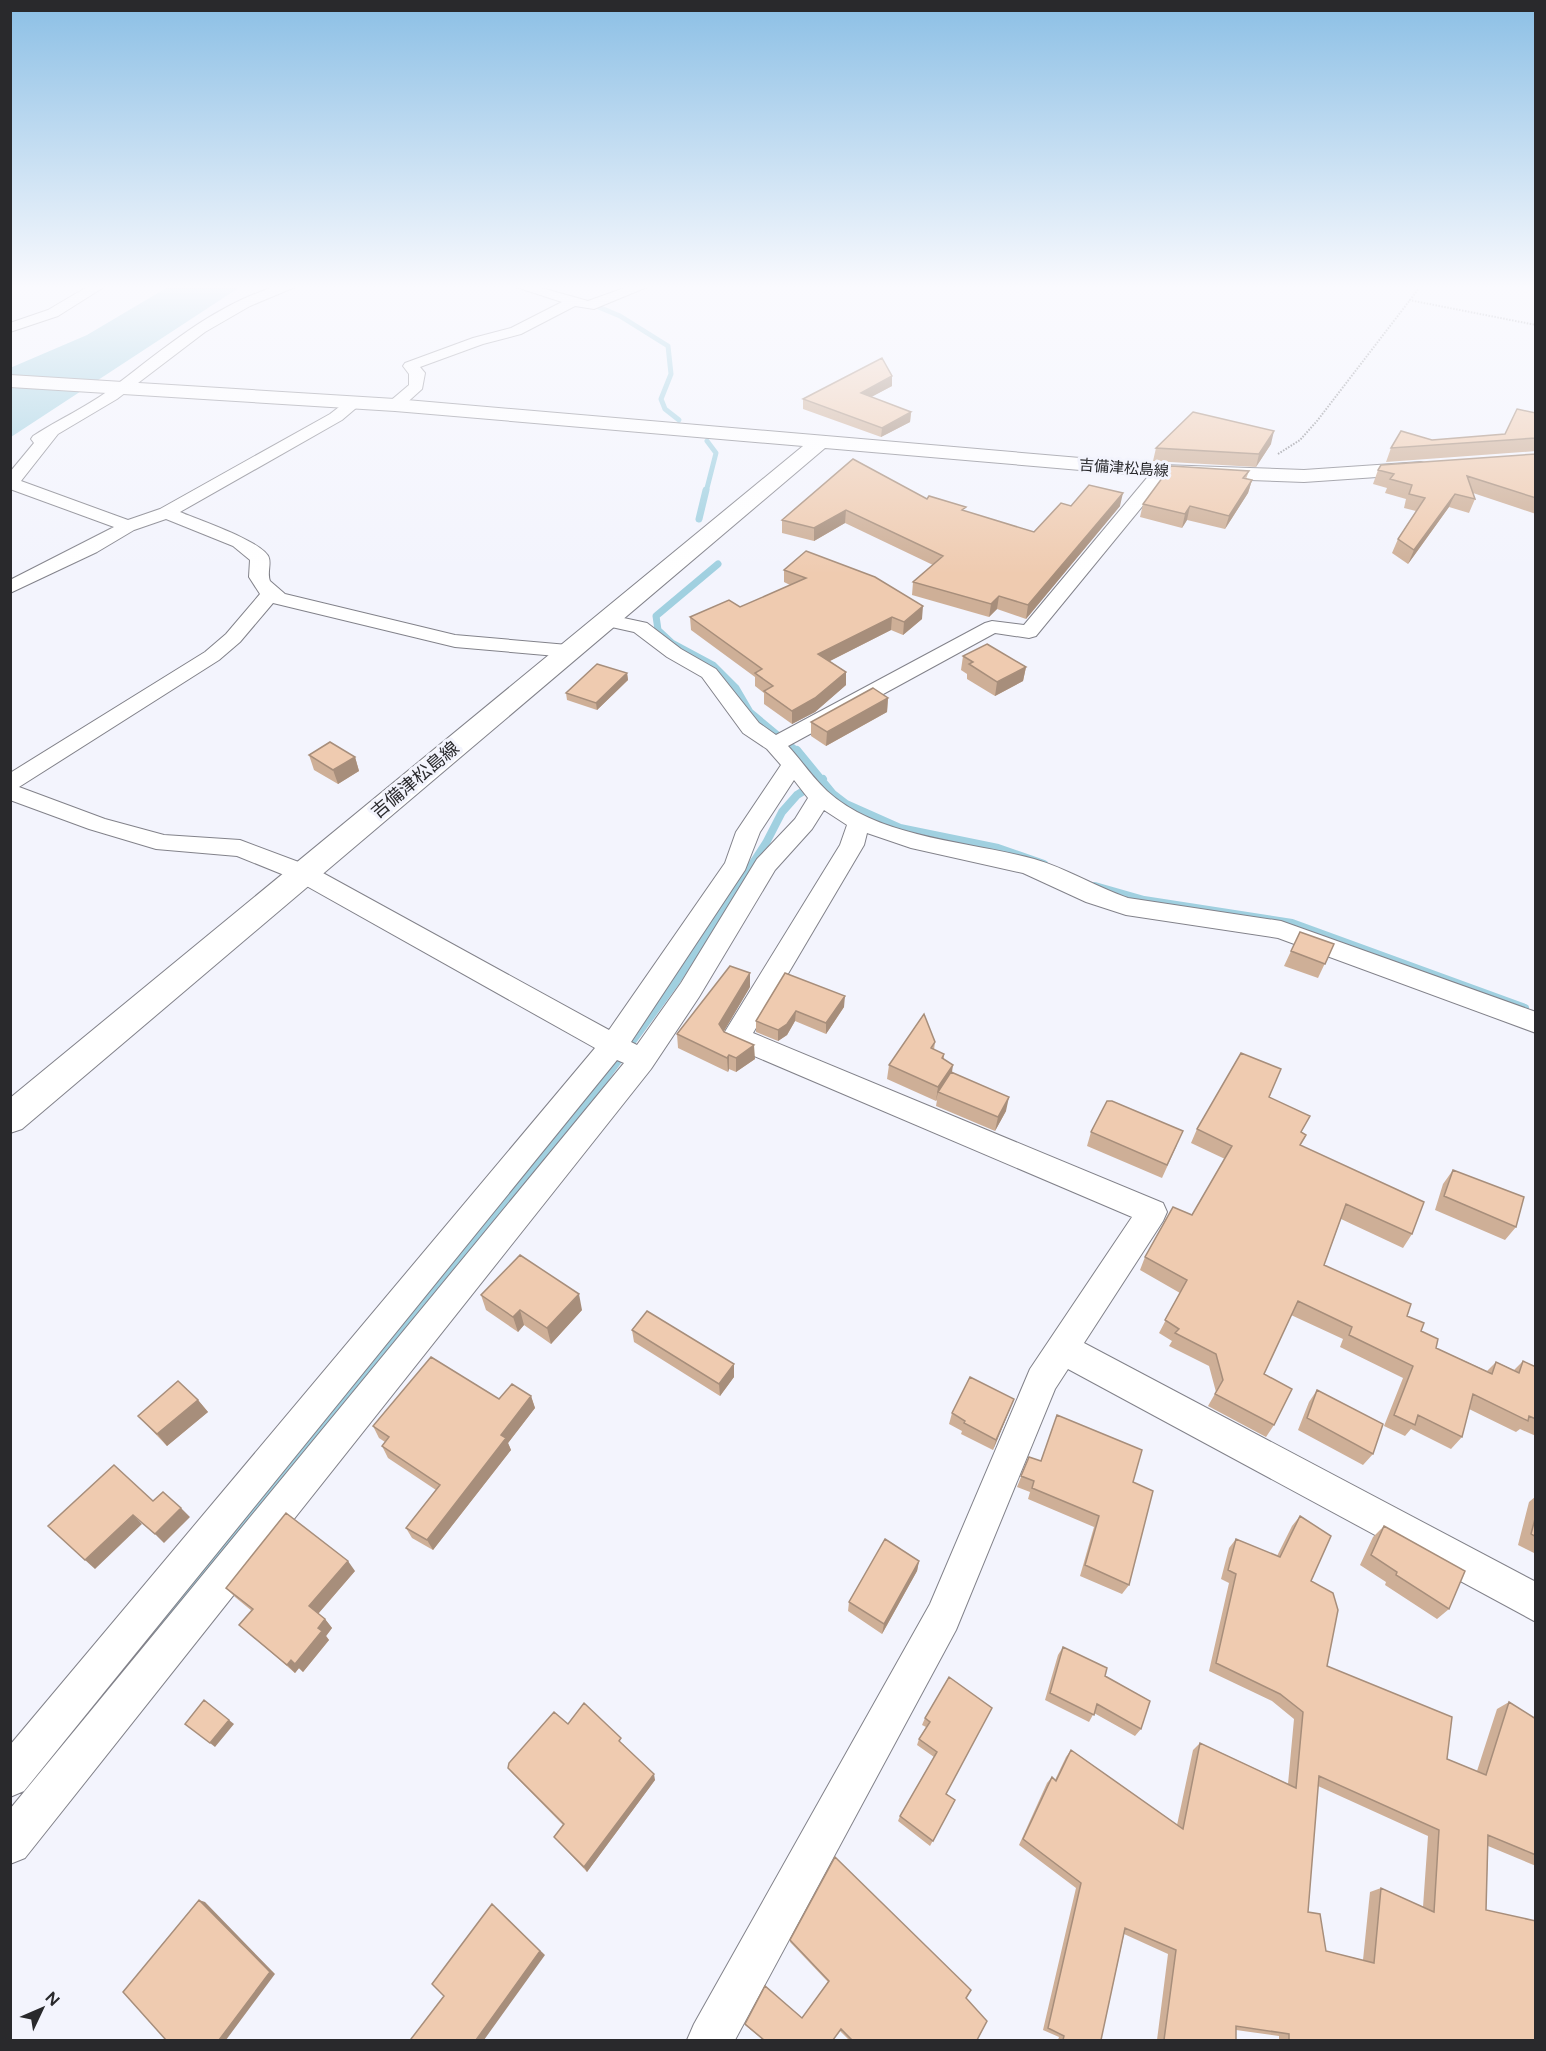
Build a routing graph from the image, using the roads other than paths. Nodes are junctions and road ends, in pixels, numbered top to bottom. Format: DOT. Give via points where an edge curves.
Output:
graph roads {
  1 [pos="35,383"];
  2 [pos="120,383"];
  3 [pos="417,383"];
  4 [pos="112,388"];
  5 [pos="354,403"];
  6 [pos="395,405"];
  7 [pos="53,430"];
  8 [pos="820,442"];
  9 [pos="10,457"];
  10 [pos="1442,466"];
  11 [pos="1162,471"];
  12 [pos="166,513"];
  13 [pos="128,526"];
  14 [pos="10,587"];
  15 [pos="270,594"];
  16 [pos="605,620"];
  17 [pos="568,651"];
  18 [pos="797,766"];
  19 [pos="10,783"];
  20 [pos="10,792"];
  21 [pos="859,822"];
  22 [pos="303,873"];
  23 [pos="1536,1023"];
  24 [pos="627,1053"];
  25 [pos="10,1119"];
  26 [pos="1065,1350"];
  27 [pos="1536,1603"];
  28 [pos="10,1777"];
  29 [pos="10,1843"];
  30 [pos="710,2040"];
  1 -- 4 [label="main road, 吉備津松島線"];
  2 -- 4 [label="street"];
  3 -- 6 [label="street"];
  4 -- 5 [label="main road, 吉備津松島線"];
  4 -- 7 [label="street"];
  5 -- 6 [label="main road, 吉備津松島線"];
  5 -- 12 [label="street"];
  6 -- 8 [label="main road, 吉備津松島線"];
  7 -- 9 [label="street"];
  7 -- 13 [label="street" via="11,483"];
  8 -- 11 [label="main road, 吉備津松島線"];
  8 -- 16 [label="main road, 吉備津松島線"];
  10 -- 11 [label="main road, 吉備津松島線" via="1304,476"];
  11 -- 18 [label="street" via="1029,632 992,627"];
  12 -- 13 [label="street"];
  12 -- 15 [label="street" via="239,542 260,558 256,572"];
  13 -- 14 [label="street"];
  15 -- 17 [label="street" via="455,641"];
  15 -- 19 [label="street" via="233,638 212,656"];
  16 -- 17 [label="main road, 吉備津松島線"];
  16 -- 18 [label="street" via="640,627 709,673 751,728"];
  17 -- 22 [label="main road, 吉備津松島線"];
  18 -- 21 [label="street"];
  18 -- 24 [label="street" via="748,832 737,864"];
  18 -- 24 [label="street" via="804,824 766,865 690,990"];
  20 -- 22 [label="street" via="97,824 164,843 240,848"];
  21 -- 23 [label="street" via="911,840 1030,866 1126,906 1281,930"];
  21 -- 26 [label="street" via="852,845 736,1037 1152,1212"];
  22 -- 24 [label="street"];
  22 -- 25 [label="main road, 吉備津松島線"];
  24 -- 28 [label="street"];
  24 -- 29 [label="street"];
  26 -- 27 [label="street"];
  26 -- 30 [label="street" via="1042,1380 943,1617"];
}
